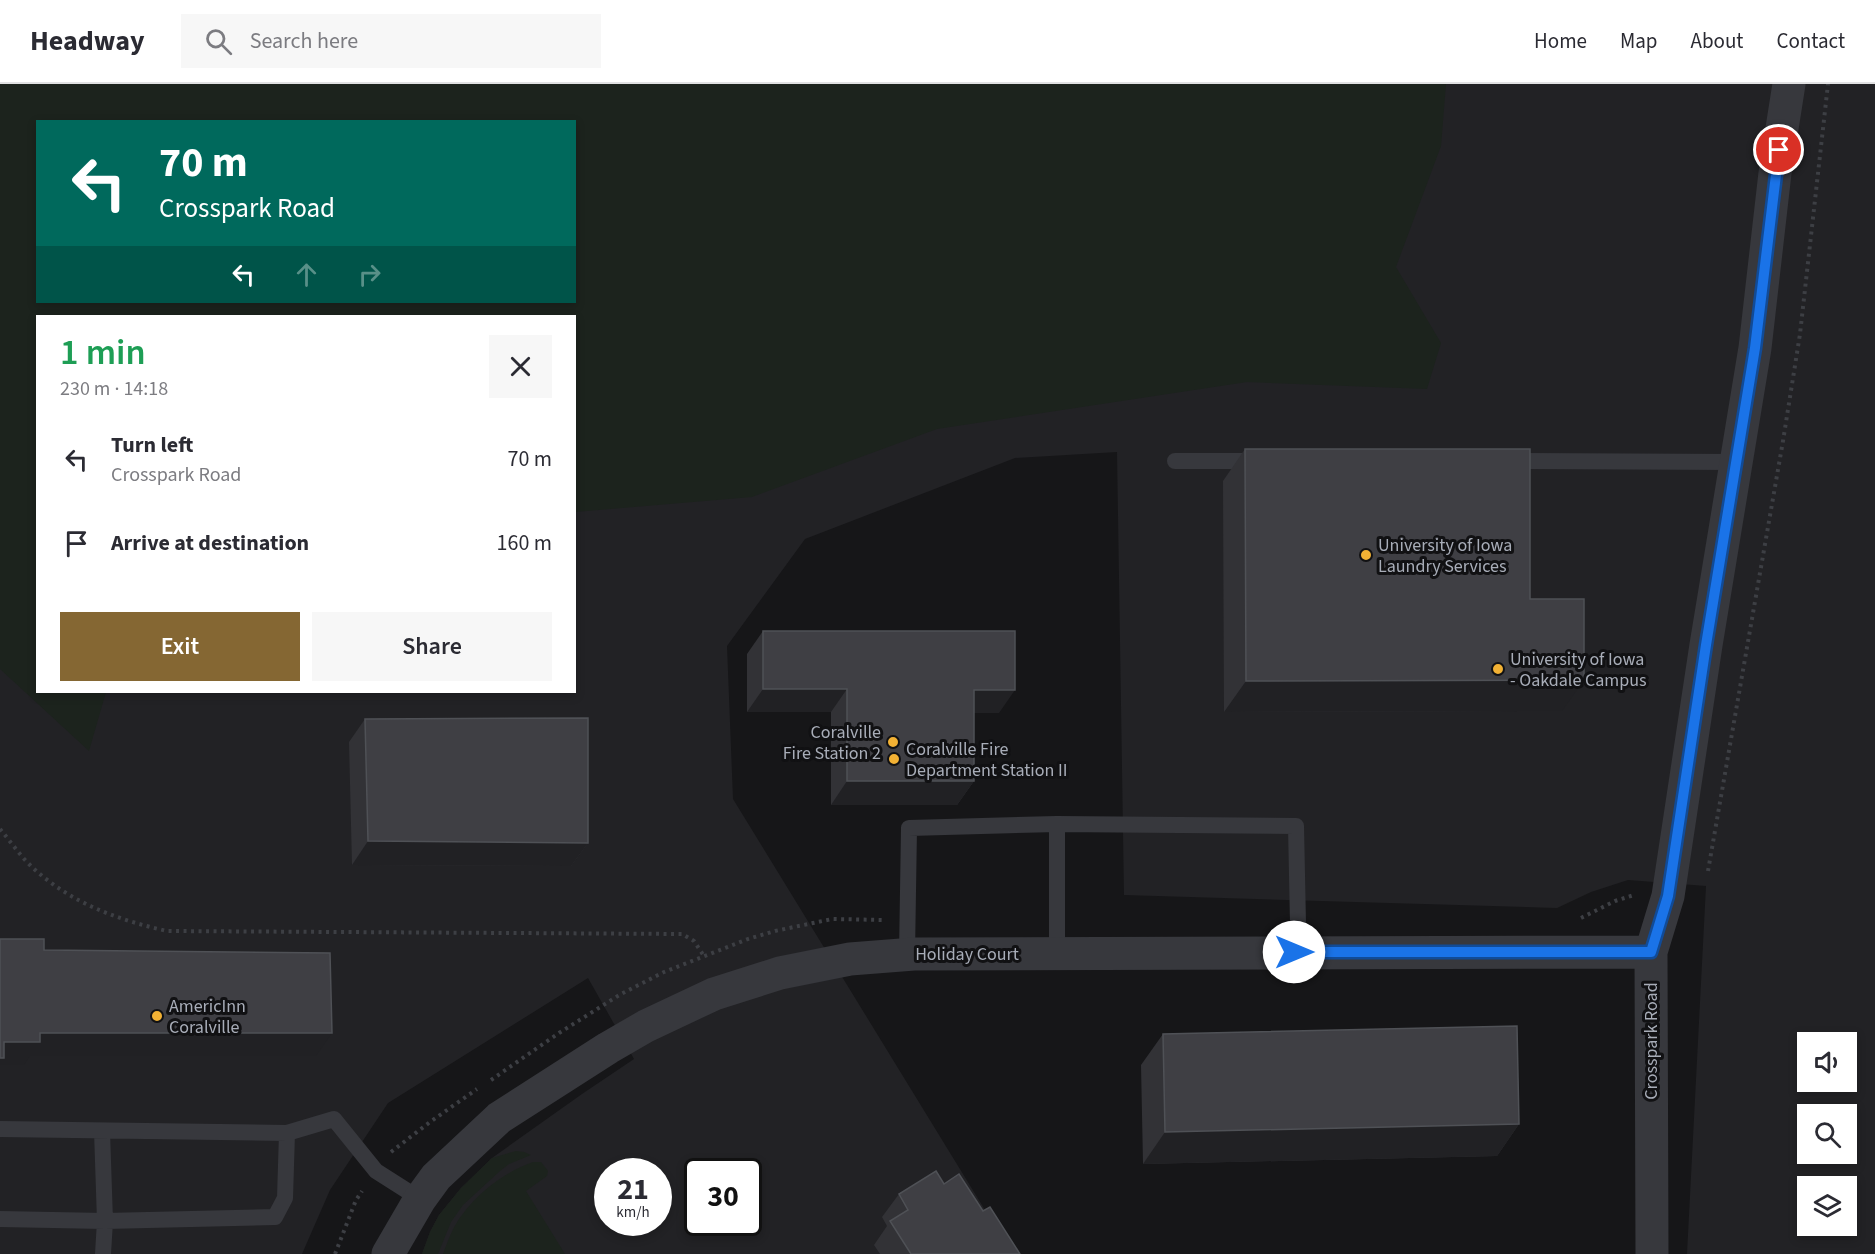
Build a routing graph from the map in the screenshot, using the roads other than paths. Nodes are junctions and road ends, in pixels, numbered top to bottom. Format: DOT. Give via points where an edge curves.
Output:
graph roads {
  1 [pos="1789,84"];
  2 [pos="1175,461"];
  3 [pos="1270,461"];
  4 [pos="1497,461"];
  5 [pos="1736,462"];
  6 [pos="1057,824"];
  7 [pos="1294,952"];
  8 [pos="1651,952"];
  9 [pos="1057,953"];
  10 [pos="907,954"];
  11 [pos="0,1130"];
  12 [pos="102,1131"];
  13 [pos="287,1133"];
  14 [pos="420,1199"];
  15 [pos="0,1219"];
  16 [pos="105,1221"];
  17 [pos="103,1254"];
  18 [pos="388,1254"];
  19 [pos="1652,1254"];
  1 -- 5 [label="street, Crosspark Road"];
  2 -- 3 [label="lane"];
  4 -- 5 [label="lane"];
  5 -- 8 [label="street, Crosspark Road" via="1668,896"];
  6 -- 7 [label="lane" via="1296,826 1298,924"];
  6 -- 9 [label="lane"];
  6 -- 10 [label="lane" via="909,828"];
  7 -- 8 [label="street, Holiday Court"];
  7 -- 9 [label="street, Holiday Court"];
  8 -- 19 [label="street, Crosspark Road"];
  9 -- 10 [label="street, Holiday Court"];
  10 -- 14 [label="street, Holiday Court" via="850,959 780,974 714,994 646,1026 499,1118 436,1177"];
  11 -- 12 [label="lane"];
  12 -- 13 [label="lane"];
  12 -- 16 [label="lane"];
  13 -- 14 [label="lane" via="334,1119 376,1171"];
  13 -- 16 [label="lane" via="285,1198 275,1217"];
  14 -- 18 [label="street, Holiday Court"];
  15 -- 16 [label="lane"];
  16 -- 17 [label="lane"];
}
